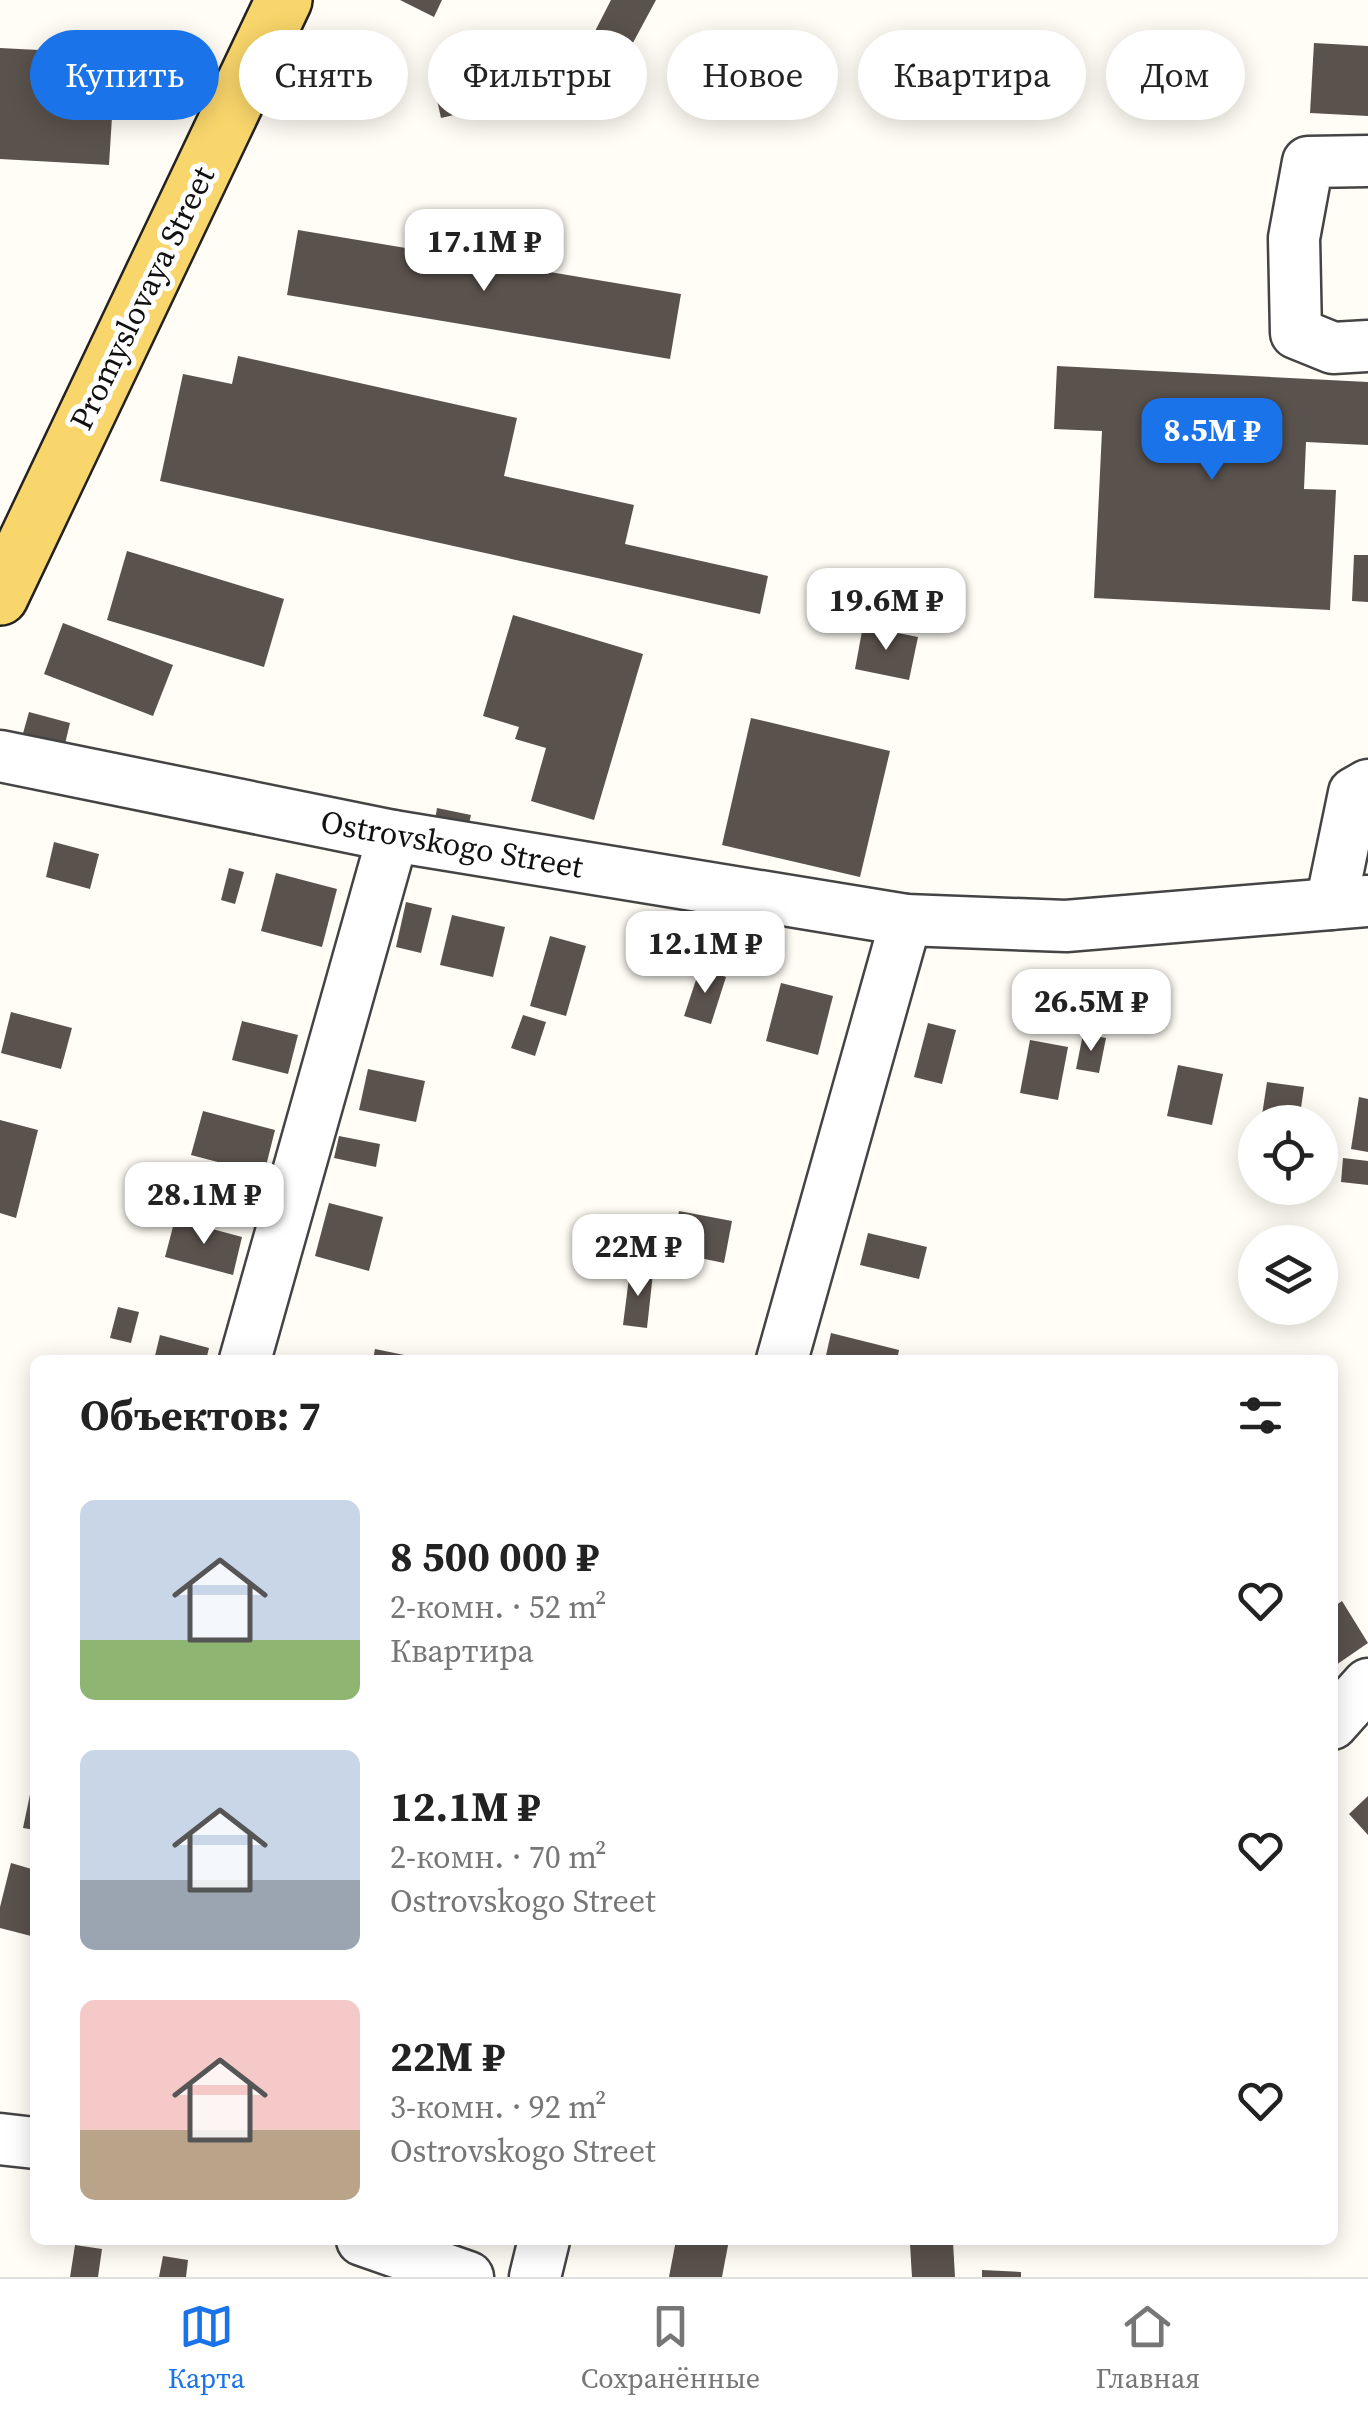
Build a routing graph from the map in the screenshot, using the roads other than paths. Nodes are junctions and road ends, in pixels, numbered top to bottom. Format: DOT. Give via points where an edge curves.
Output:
graph roads {
  1 [pos="284,0"];
  2 [pos="1368,160"];
  3 [pos="1368,346"];
  4 [pos="0,596"];
  5 [pos="0,756"];
  6 [pos="1368,785"];
  7 [pos="393,836"];
  8 [pos="1350,903"];
  9 [pos="906,920"];
  10 [pos="246,1355"];
  11 [pos="783,1355"];
  12 [pos="1368,1684"];
  13 [pos="1338,1717"];
  14 [pos="0,2139"];
  15 [pos="30,2142"];
  16 [pos="543,2245"];
  17 [pos="380,2255"];
  18 [pos="468,2277"];
  19 [pos="535,2277"];
  1 -- 4 [label="main road, Promyslovaya Street"];
  2 -- 3 [label="street" via="1308,162 1294,238 1296,334 1333,348"];
  5 -- 7 [label="street, Ostrovskogo Street"];
  6 -- 8 [label="street" via="1354,792"];
  7 -- 9 [label="street, Ostrovskogo Street"];
  7 -- 10 [label="street"];
  8 -- 9 [label="street, Ostrovskogo Street" via="1066,926"];
  9 -- 11 [label="street"];
  12 -- 13 [label="street"];
  14 -- 15 [label="street"];
  16 -- 19 [label="street"];
  17 -- 18 [label="street"];
}
